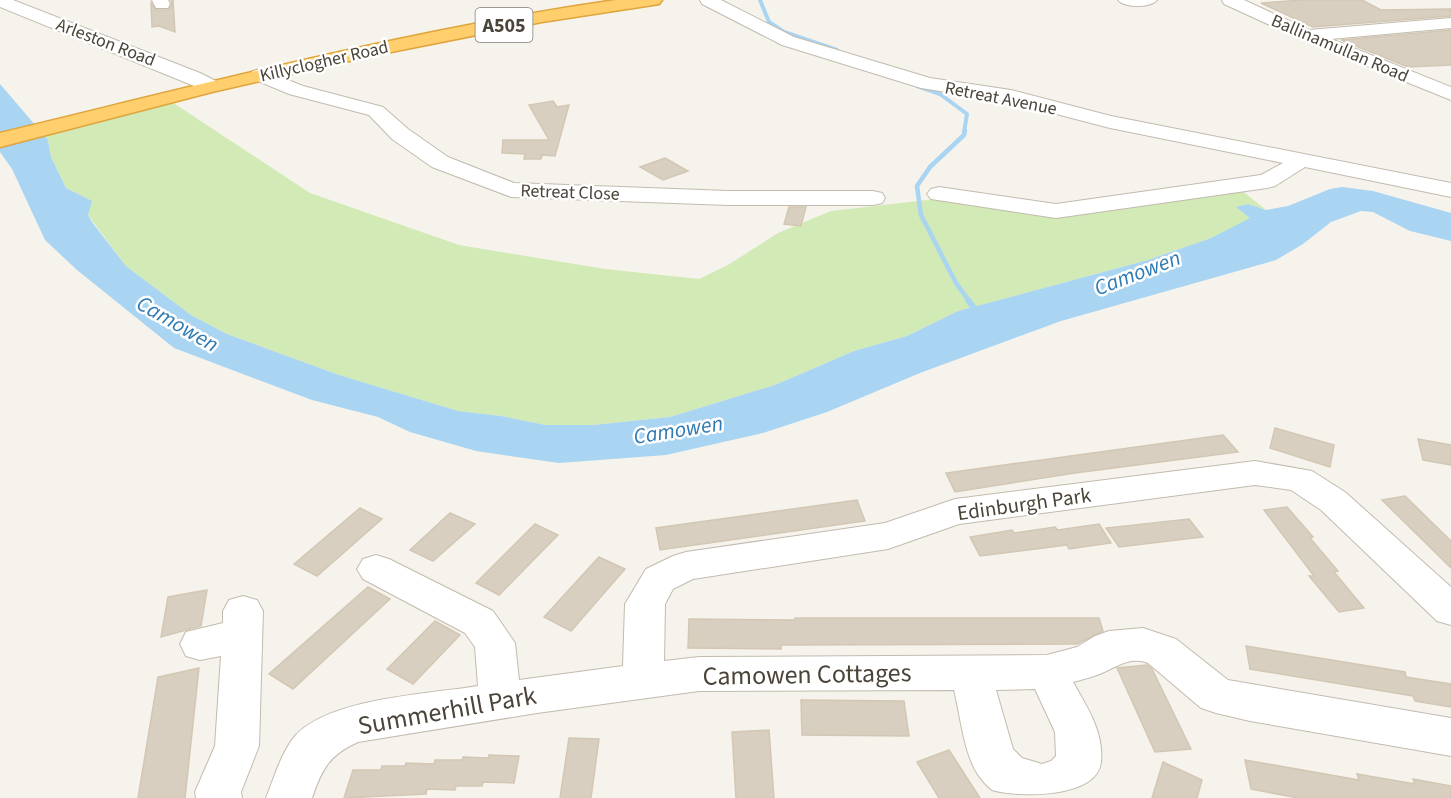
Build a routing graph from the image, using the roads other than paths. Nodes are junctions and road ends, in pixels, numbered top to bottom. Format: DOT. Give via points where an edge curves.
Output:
graph roads {
  1 [pos="653,0"];
  2 [pos="708,0"];
  3 [pos="1126,0"];
  4 [pos="1149,0"];
  5 [pos="1230,0"];
  6 [pos="0,1"];
  7 [pos="619,2"];
  8 [pos="1451,23"];
  9 [pos="1363,29"];
  10 [pos="1306,35"];
  11 [pos="1403,45"];
  12 [pos="260,75"];
  13 [pos="211,86"];
  14 [pos="1451,94"];
  15 [pos="0,140"];
  16 [pos="1296,163"];
  17 [pos="1451,190"];
  18 [pos="939,194"];
  19 [pos="873,198"];
  20 [pos="376,569"];
  21 [pos="1451,610"];
  22 [pos="200,644"];
  23 [pos="1047,672"];
  24 [pos="971,673"];
  25 [pos="643,680"];
  26 [pos="500,700"];
  27 [pos="1451,737"];
  28 [pos="219,798"];
  29 [pos="289,798"];
  1 -- 7 [label="highway, Killyclogher Road / A505"];
  2 -- 16 [label="street, Retreat Avenue" via="788,41 903,78 1011,96"];
  3 -- 4 [label="street"];
  5 -- 10 [label="street, Ballinamullan Road"];
  6 -- 13 [label="street, Arleston Road"];
  7 -- 12 [label="highway, Killyclogher Road / A505"];
  8 -- 9 [label="street"];
  9 -- 10 [label="street"];
  9 -- 11 [label="street"];
  10 -- 14 [label="street, Ballinamullan Road"];
  12 -- 13 [label="highway, Killyclogher Road / A505"];
  12 -- 19 [label="street, Retreat Close" via="296,90 376,111 400,134 440,162 511,190 728,198"];
  13 -- 15 [label="highway, Killyclogher Road / A505"];
  16 -- 17 [label="street, Retreat Avenue"];
  16 -- 18 [label="street" via="1267,181 1056,211"];
  20 -- 26 [label="street" via="479,622 495,643"];
  21 -- 25 [label="street, Edinburgh Park" via="1333,501 1300,479 1255,473 955,512 888,536 686,566 659,579 645,604"];
  22 -- 28 [label="street" via="243,623 237,746"];
  23 -- 24 [label="street, Camowen Cottages"];
  23 -- 24 [label="street" via="1077,732 1079,764 1066,777 1042,785 1008,776 993,760"];
  23 -- 27 [label="street, Camowen Cottages" via="1088,661 1109,648 1143,644 1162,651 1216,695"];
  24 -- 25 [label="street, Camowen Cottages" via="699,674"];
  25 -- 26 [label="street, Summerhill Park"];
  26 -- 29 [label="street, Summerhill Park" via="353,724 328,735 304,757"];
}
